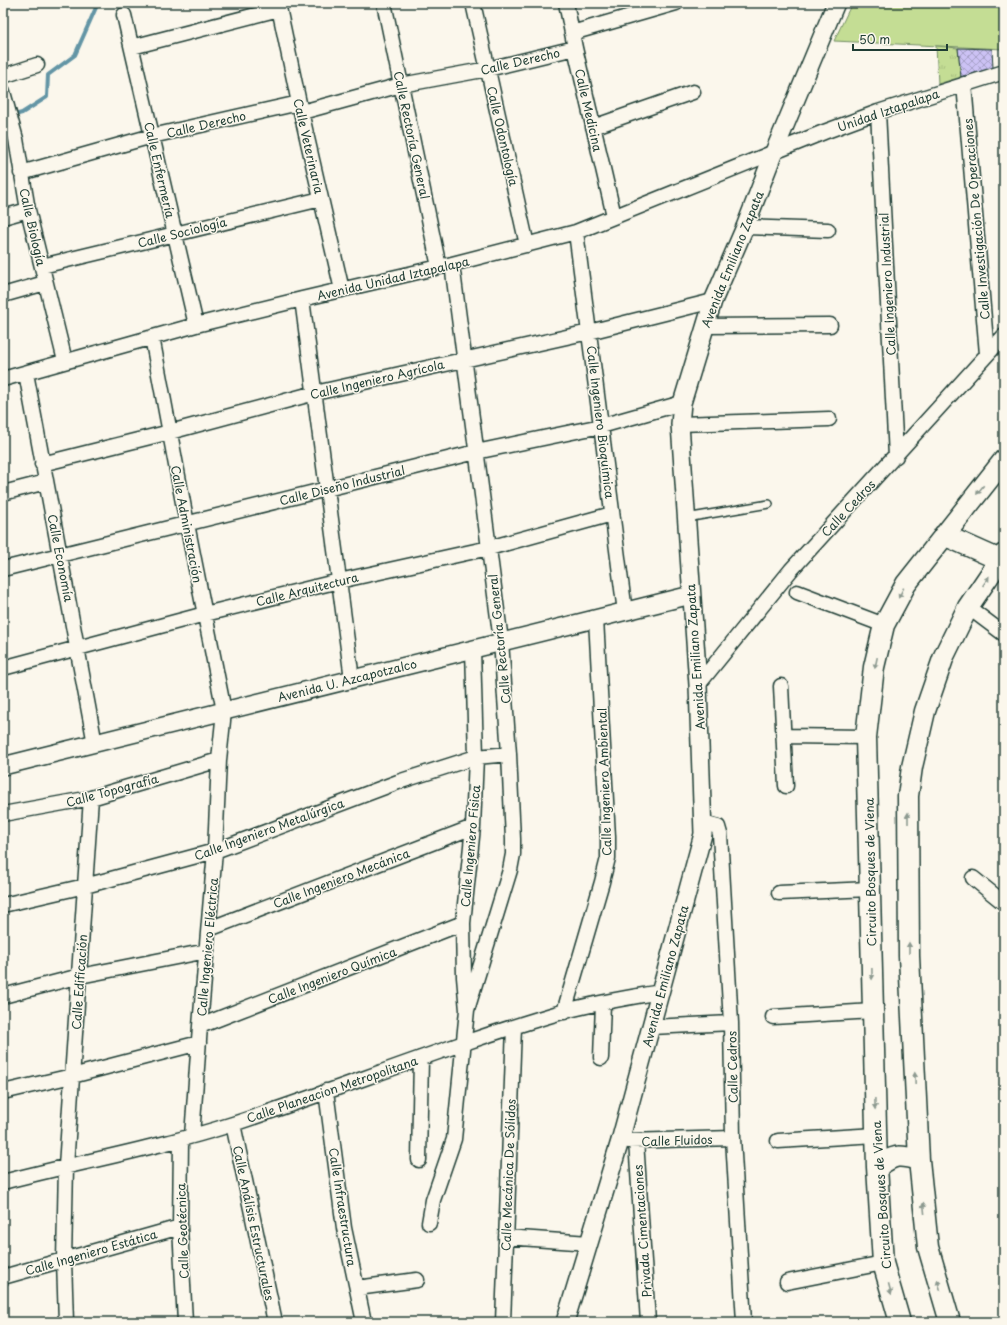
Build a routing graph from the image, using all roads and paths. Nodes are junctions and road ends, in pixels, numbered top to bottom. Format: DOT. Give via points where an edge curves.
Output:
graph roads {
  1 [pos="384,3"];
  2 [pos="473,3"];
  3 [pos="566,3"];
  4 [pos="676,3"];
  5 [pos="836,3"];
  6 [pos="279,6"];
  7 [pos="124,14"];
  8 [pos="572,32"];
  9 [pos="132,47"];
  10 [pos="575,48"];
  11 [pos="37,65"];
  12 [pos="488,70"];
  13 [pos="1004,72"];
  14 [pos="3,76"];
  15 [pos="964,84"];
  16 [pos="401,85"];
  17 [pos="693,92"];
  18 [pos="4,94"];
  19 [pos="300,108"];
  20 [pos="878,112"];
  21 [pos="593,127"];
  22 [pos="152,136"];
  23 [pos="9,140"];
  24 [pos="774,152"];
  25 [pos="21,173"];
  26 [pos="321,199"];
  27 [pos="28,210"];
  28 [pos="614,216"];
  29 [pos="3,217"];
  30 [pos="745,227"];
  31 [pos="828,230"];
  32 [pos="576,232"];
  33 [pos="175,234"];
  34 [pos="527,245"];
  35 [pos="42,266"];
  36 [pos="446,266"];
  37 [pos="46,283"];
  38 [pos="342,290"];
  39 [pos="3,295"];
  40 [pos="302,299"];
  41 [pos="713,301"];
  42 [pos="196,325"];
  43 [pos="705,326"];
  44 [pos="830,326"];
  45 [pos="589,332"];
  46 [pos="1004,336"];
  47 [pos="152,337"];
  48 [pos="987,354"];
  49 [pos="464,359"];
  50 [pos="65,361"];
  51 [pos="26,373"];
  52 [pos="3,379"];
  53 [pos="315,393"];
  54 [pos="682,403"];
  55 [pos="829,419"];
  56 [pos="680,424"];
  57 [pos="601,426"];
  58 [pos="170,432"];
  59 [pos="476,452"];
  60 [pos="896,456"];
  61 [pos="1004,460"];
  62 [pos="42,464"];
  63 [pos="46,482"];
  64 [pos="327,489"];
  65 [pos="3,493"];
  66 [pos="769,504"];
  67 [pos="612,514"];
  68 [pos="686,518"];
  69 [pos="187,524"];
  70 [pos="944,535"];
  71 [pos="489,548"];
  72 [pos="60,555"];
  73 [pos="1002,557"];
  74 [pos="3,570"];
  75 [pos="339,581"];
  76 [pos="797,592"];
  77 [pos="690,595"];
  78 [pos="968,607"];
  79 [pos="625,612"];
  80 [pos="204,614"];
  81 [pos="596,619"];
  82 [pos="884,624"];
  83 [pos="1004,634"];
  84 [pos="501,641"];
  85 [pos="77,648"];
  86 [pos="473,649"];
  87 [pos="3,668"];
  88 [pos="352,679"];
  89 [pos="698,685"];
  90 [pos="781,686"];
  91 [pos="224,711"];
  92 [pos="784,736"];
  93 [pos="866,737"];
  94 [pos="95,744"];
  95 [pos="509,754"];
  96 [pos="476,757"];
  97 [pos="220,760"];
  98 [pos="3,766"];
  99 [pos="786,786"];
  100 [pos="91,798"];
  101 [pos="3,814"];
  102 [pos="703,823"];
  103 [pos="473,827"];
  104 [pos="215,851"];
  105 [pos="973,878"];
  106 [pos="85,886"];
  107 [pos="870,889"];
  108 [pos="779,893"];
  109 [pos="1004,903"];
  110 [pos="3,905"];
  111 [pos="463,923"];
  112 [pos="209,929"];
  113 [pos="207,951"];
  114 [pos="80,976"];
  115 [pos="660,992"];
  116 [pos="3,996"];
  117 [pos="603,1003"];
  118 [pos="467,1010"];
  119 [pos="873,1011"];
  120 [pos="564,1012"];
  121 [pos="773,1017"];
  122 [pos="731,1023"];
  123 [pos="200,1026"];
  124 [pos="514,1027"];
  125 [pos="652,1027"];
  126 [pos="199,1043"];
  127 [pos="465,1043"];
  128 [pos="421,1058"];
  129 [pos="601,1058"];
  130 [pos="72,1076"];
  131 [pos="326,1091"];
  132 [pos="3,1092"];
  133 [pos="233,1124"];
  134 [pos="876,1137"];
  135 [pos="186,1138"];
  136 [pos="733,1138"];
  137 [pos="628,1141"];
  138 [pos="778,1141"];
  139 [pos="918,1151"];
  140 [pos="419,1160"];
  141 [pos="66,1166"];
  142 [pos="877,1167"];
  143 [pos="3,1182"];
  144 [pos="429,1223"];
  145 [pos="180,1227"];
  146 [pos="506,1236"];
  147 [pos="589,1243"];
  148 [pos="64,1260"];
  149 [pos="883,1263"];
  150 [pos="3,1277"];
  151 [pos="418,1280"];
  152 [pos="787,1282"];
  153 [pos="357,1288"];
  154 [pos="951,1320"];
  155 [pos="66,1322"];
  156 [pos="185,1322"];
  157 [pos="275,1322"];
  158 [pos="364,1322"];
  159 [pos="502,1322"];
  160 [pos="565,1322"];
  161 [pos="648,1322"];
  162 [pos="744,1322"];
  163 [pos="900,1322"];
  1 -- 16 [label="street, Calle Rectoría General"];
  2 -- 12 [label="street, Calle Odontología"];
  3 -- 8 [label="street, Calle Medicina"];
  4 -- 8 [label="street"];
  5 -- 24 [label="street, Avenida Emiliano Zapata"];
  6 -- 9 [label="street"];
  6 -- 19 [label="street, Calle Veterinaria"];
  7 -- 9 [label="street, Calle Enfermería"];
  8 -- 10 [label="street, Calle Medicina"];
  9 -- 22 [label="street, Calle Enfermería"];
  10 -- 12 [label="street, Calle Derecho"];
  10 -- 21 [label="street, Calle Medicina"];
  11 -- 14 [label="street"];
  12 -- 16 [label="street, Calle Derecho"];
  12 -- 34 [label="street, Calle Odontología"];
  13 -- 15 [label="street, Unidad Iztapalapa"];
  15 -- 20 [label="street, Unidad Iztapalapa"];
  15 -- 48 [label="street, Calle Investigación De Operaciones"];
  16 -- 19 [label="street, Calle Derecho"];
  16 -- 36 [label="street, Calle Rectoría General"];
  17 -- 21 [label="street"];
  18 -- 23 [label="street, Calle Biología" via="12,124"];
  19 -- 22 [label="street, Calle Derecho"];
  19 -- 26 [label="street, Calle Veterinaria"];
  20 -- 24 [label="street, Unidad Iztapalapa"];
  20 -- 60 [label="street, Calle Ingeniero Industrial"];
  21 -- 28 [label="street, Calle Medicina"];
  22 -- 25 [label="street, Calle Derecho"];
  22 -- 33 [label="street, Calle Enfermería"];
  23 -- 25 [label="street, Calle Biología"];
  24 -- 28 [label="street, Avenida Unidad Iztapalapa"];
  24 -- 30 [label="street, Avenida Emiliano Zapata"];
  25 -- 27 [label="street, Calle Biología"];
  26 -- 33 [label="street, Calle Sociología"];
  26 -- 38 [label="street, Calle Veterinaria"];
  27 -- 29 [label="street"];
  27 -- 35 [label="street, Calle Biología"];
  28 -- 32 [label="street, Avenida Unidad Iztapalapa"];
  30 -- 31 [label="street"];
  30 -- 41 [label="street, Avenida Emiliano Zapata"];
  32 -- 34 [label="street, Avenida Unidad Iztapalapa"];
  32 -- 45 [label="street, Calle Ingeniero Bioquímica"];
  33 -- 35 [label="street, Calle Sociología"];
  33 -- 42 [label="street, Calle Enfermería"];
  34 -- 36 [label="street, Avenida Unidad Iztapalapa"];
  35 -- 37 [label="street, Calle Biología"];
  36 -- 38 [label="street, Avenida Unidad Iztapalapa"];
  36 -- 49 [label="street, Calle Rectoría General"];
  37 -- 39 [label="street"];
  37 -- 50 [label="street, Calle Biología"];
  38 -- 40 [label="street, Avenida Unidad Iztapalapa"];
  40 -- 42 [label="street, Avenida Unidad Iztapalapa"];
  40 -- 53 [label="street"];
  41 -- 43 [label="street, Avenida Emiliano Zapata"];
  41 -- 45 [label="street, Calle Ingeniero Agrícola"];
  42 -- 47 [label="street, Avenida Unidad Iztapalapa"];
  43 -- 44 [label="street"];
  43 -- 54 [label="street, Avenida Emiliano Zapata"];
  45 -- 49 [label="street, Calle Ingeniero Agrícola"];
  45 -- 57 [label="street, Calle Ingeniero Bioquímica"];
  46 -- 48 [label="street, Calle Cedros"];
  47 -- 50 [label="street, Avenida Unidad Iztapalapa"];
  47 -- 58 [label="street, Calle Administración"];
  48 -- 60 [label="street, Calle Cedros"];
  49 -- 53 [label="street, Calle Ingeniero Agrícola"];
  49 -- 59 [label="street, Calle Rectoría General"];
  50 -- 51 [label="street, Avenida Unidad Iztapalapa"];
  51 -- 52 [label="street, Avenida Unidad Iztapalapa"];
  51 -- 62 [label="street, Calle Economía"];
  53 -- 58 [label="street, Calle Ingeniero Agrícola"];
  53 -- 64 [label="street"];
  54 -- 56 [label="street, Avenida Emiliano Zapata"];
  54 -- 57 [label="street, Calle Diseño Industrial"];
  55 -- 56 [label="street"];
  56 -- 68 [label="street, Avenida Emiliano Zapata"];
  57 -- 59 [label="street, Calle Diseño Industrial"];
  57 -- 67 [label="street, Calle Ingeniero Bioquímica"];
  58 -- 62 [label="street, Calle Ingeniero Agrícola"];
  58 -- 69 [label="street, Calle Administración"];
  59 -- 64 [label="street, Calle Diseño Industrial"];
  59 -- 71 [label="street, Calle Rectoría General"];
  60 -- 89 [label="street, Calle Cedros" via="792,570"];
  61 -- 70 [label="main road, Circuito Bosques de Viena, one-way"];
  62 -- 63 [label="street, Calle Economía"];
  63 -- 65 [label="street"];
  63 -- 72 [label="street, Calle Economía"];
  64 -- 69 [label="street, Calle Diseño Industrial"];
  64 -- 75 [label="street"];
  66 -- 68 [label="lane"];
  67 -- 71 [label="street, Calle Arquitectura"];
  67 -- 79 [label="street, Calle Ingeniero Bioquímica"];
  68 -- 77 [label="street, Avenida Emiliano Zapata"];
  69 -- 72 [label="street, Calle Diseño Industrial"];
  69 -- 80 [label="street, Calle Administración"];
  70 -- 73 [label="main road"];
  70 -- 82 [label="main road, Circuito Bosques de Viena, one-way" via="906,584"];
  71 -- 75 [label="street, Calle Arquitectura"];
  71 -- 84 [label="street, Calle Rectoría General"];
  72 -- 74 [label="street, Calle Diseño Industrial"];
  72 -- 85 [label="street, Calle Economía"];
  78 -- 73 [label="main road, one-way"];
  75 -- 80 [label="street, Calle Arquitectura"];
  75 -- 88 [label="street"];
  76 -- 82 [label="street"];
  77 -- 79 [label="street, Avenida U. Azcapotzalco"];
  77 -- 89 [label="street, Avenida Emiliano Zapata"];
  78 -- 83 [label="street"];
  139 -- 78 [label="main road, one-way" via="909,956 908,796 925,711 944,656"];
  79 -- 81 [label="street, Avenida U. Azcapotzalco"];
  80 -- 85 [label="street, Calle Arquitectura"];
  80 -- 91 [label="street, Calle Administración"];
  81 -- 84 [label="street, Avenida U. Azcapotzalco"];
  81 -- 120 [label="street, Calle Ingeniero Ambiental" via="608,858"];
  82 -- 93 [label="main road, Circuito Bosques de Viena, one-way" via="874,666"];
  84 -- 86 [label="street, Avenida U. Azcapotzalco"];
  84 -- 95 [label="street, Calle Rectoría General"];
  85 -- 87 [label="street, Calle Arquitectura"];
  85 -- 94 [label="street, Calle Economía"];
  86 -- 88 [label="street, Avenida U. Azcapotzalco"];
  86 -- 96 [label="street, Calle Ingeniero Física"];
  88 -- 91 [label="street, Avenida U. Azcapotzalco"];
  89 -- 102 [label="street, Avenida Emiliano Zapata"];
  90 -- 92 [label="street"];
  91 -- 94 [label="street, Avenida U. Azcapotzalco"];
  91 -- 97 [label="street, Calle Ingeniero Eléctrica"];
  92 -- 93 [label="street"];
  92 -- 99 [label="street"];
  93 -- 107 [label="main road, Circuito Bosques de Viena"];
  94 -- 98 [label="street, Avenida U. Azcapotzalco"];
  95 -- 96 [label="street, Calle Ingeniero Metalúrgica"];
  95 -- 118 [label="street, Calle Rectoría General" via="513,854"];
  96 -- 103 [label="street, Calle Ingeniero Física"];
  96 -- 104 [label="street, Calle Ingeniero Metalúrgica" via="398,782"];
  97 -- 100 [label="street, Calle Topografía"];
  97 -- 104 [label="street, Calle Ingeniero Eléctrica"];
  100 -- 101 [label="street, Calle Topografía"];
  100 -- 106 [label="street, Calle Edificación"];
  102 -- 115 [label="street, Avenida Emiliano Zapata" via="703,834"];
  102 -- 122 [label="street, Calle Cedros" via="718,827 720,834"];
  103 -- 111 [label="street, Calle Ingeniero Física"];
  103 -- 112 [label="street, Calle Ingeniero Mecánica"];
  104 -- 106 [label="street, Calle Ingeniero Metalúrgica"];
  104 -- 112 [label="street, Calle Ingeniero Eléctrica"];
  105 -- 109 [label="street"];
  106 -- 110 [label="street, Calle Ingeniero Metalúrgica"];
  106 -- 114 [label="street, Calle Edificación"];
  107 -- 108 [label="street"];
  107 -- 119 [label="main road, Circuito Bosques de Viena, one-way"];
  111 -- 118 [label="street, Calle Ingeniero Física"];
  111 -- 123 [label="street, Calle Ingeniero Química"];
  112 -- 113 [label="street, Calle Ingeniero Eléctrica"];
  113 -- 114 [label="street"];
  113 -- 123 [label="street, Calle Ingeniero Eléctrica"];
  114 -- 116 [label="street"];
  114 -- 130 [label="street, Calle Edificación"];
  115 -- 117 [label="street, Calle Planeacion Metropolitana"];
  115 -- 125 [label="street, Avenida Emiliano Zapata"];
  117 -- 120 [label="street, Calle Planeacion Metropolitana"];
  117 -- 129 [label="street"];
  118 -- 127 [label="street, Calle Ingeniero Física"];
  119 -- 121 [label="street"];
  119 -- 134 [label="main road, Circuito Bosques de Viena, one-way"];
  120 -- 124 [label="street, Calle Planeacion Metropolitana"];
  122 -- 125 [label="street"];
  122 -- 136 [label="street, Calle Cedros"];
  123 -- 126 [label="street, Calle Ingeniero Eléctrica"];
  124 -- 127 [label="street, Calle Planeacion Metropolitana"];
  124 -- 146 [label="street, Calle Mecánica De Sólidos"];
  125 -- 137 [label="street, Avenida Emiliano Zapata"];
  126 -- 130 [label="street"];
  126 -- 135 [label="street, Calle Ingeniero Eléctrica"];
  127 -- 128 [label="street, Calle Planeacion Metropolitana"];
  127 -- 144 [label="street, Calle Ingeniero Física" via="454,1139 433,1200"];
  128 -- 131 [label="street, Calle Planeacion Metropolitana"];
  128 -- 140 [label="street"];
  130 -- 132 [label="street"];
  130 -- 141 [label="street, Calle Edificación"];
  131 -- 133 [label="street, Calle Planeacion Metropolitana"];
  131 -- 153 [label="street, Calle Infraestructura" via="344,1228"];
  133 -- 135 [label="street, Calle Planeacion Metropolitana"];
  133 -- 157 [label="street, Calle Análisis Estructurales"];
  134 -- 138 [label="street"];
  134 -- 139 [label="main road"];
  134 -- 142 [label="main road, Circuito Bosques de Viena"];
  135 -- 141 [label="street, Calle Planeacion Metropolitana"];
  135 -- 145 [label="street, Calle Geotécnica"];
  136 -- 137 [label="street, Calle Fluidos"];
  136 -- 162 [label="street, Calle Cedros"];
  137 -- 147 [label="street, Avenida Emiliano Zapata"];
  137 -- 161 [label="street, Privada Cimentaciones"];
  139 -- 142 [label="main road" via="891,1158"];
  154 -- 139 [label="main road, one-way" via="928,1247"];
  141 -- 143 [label="street, Calle Planeacion Metropolitana"];
  141 -- 148 [label="street, Calle Edificación"];
  142 -- 149 [label="main road, Circuito Bosques de Viena"];
  145 -- 148 [label="street, Calle Ingeniero Estática"];
  145 -- 156 [label="street, Calle Geotécnica"];
  146 -- 147 [label="street"];
  146 -- 159 [label="street, Calle Mecánica De Sólidos"];
  147 -- 160 [label="street, Avenida Emiliano Zapata"];
  148 -- 150 [label="street, Calle Ingeniero Estática"];
  148 -- 155 [label="street, Calle Edificación"];
  149 -- 152 [label="street"];
  149 -- 163 [label="main road, Circuito Bosques de Viena, one-way"];
  151 -- 153 [label="street"];
  153 -- 158 [label="street, Calle Infraestructura"];
}
